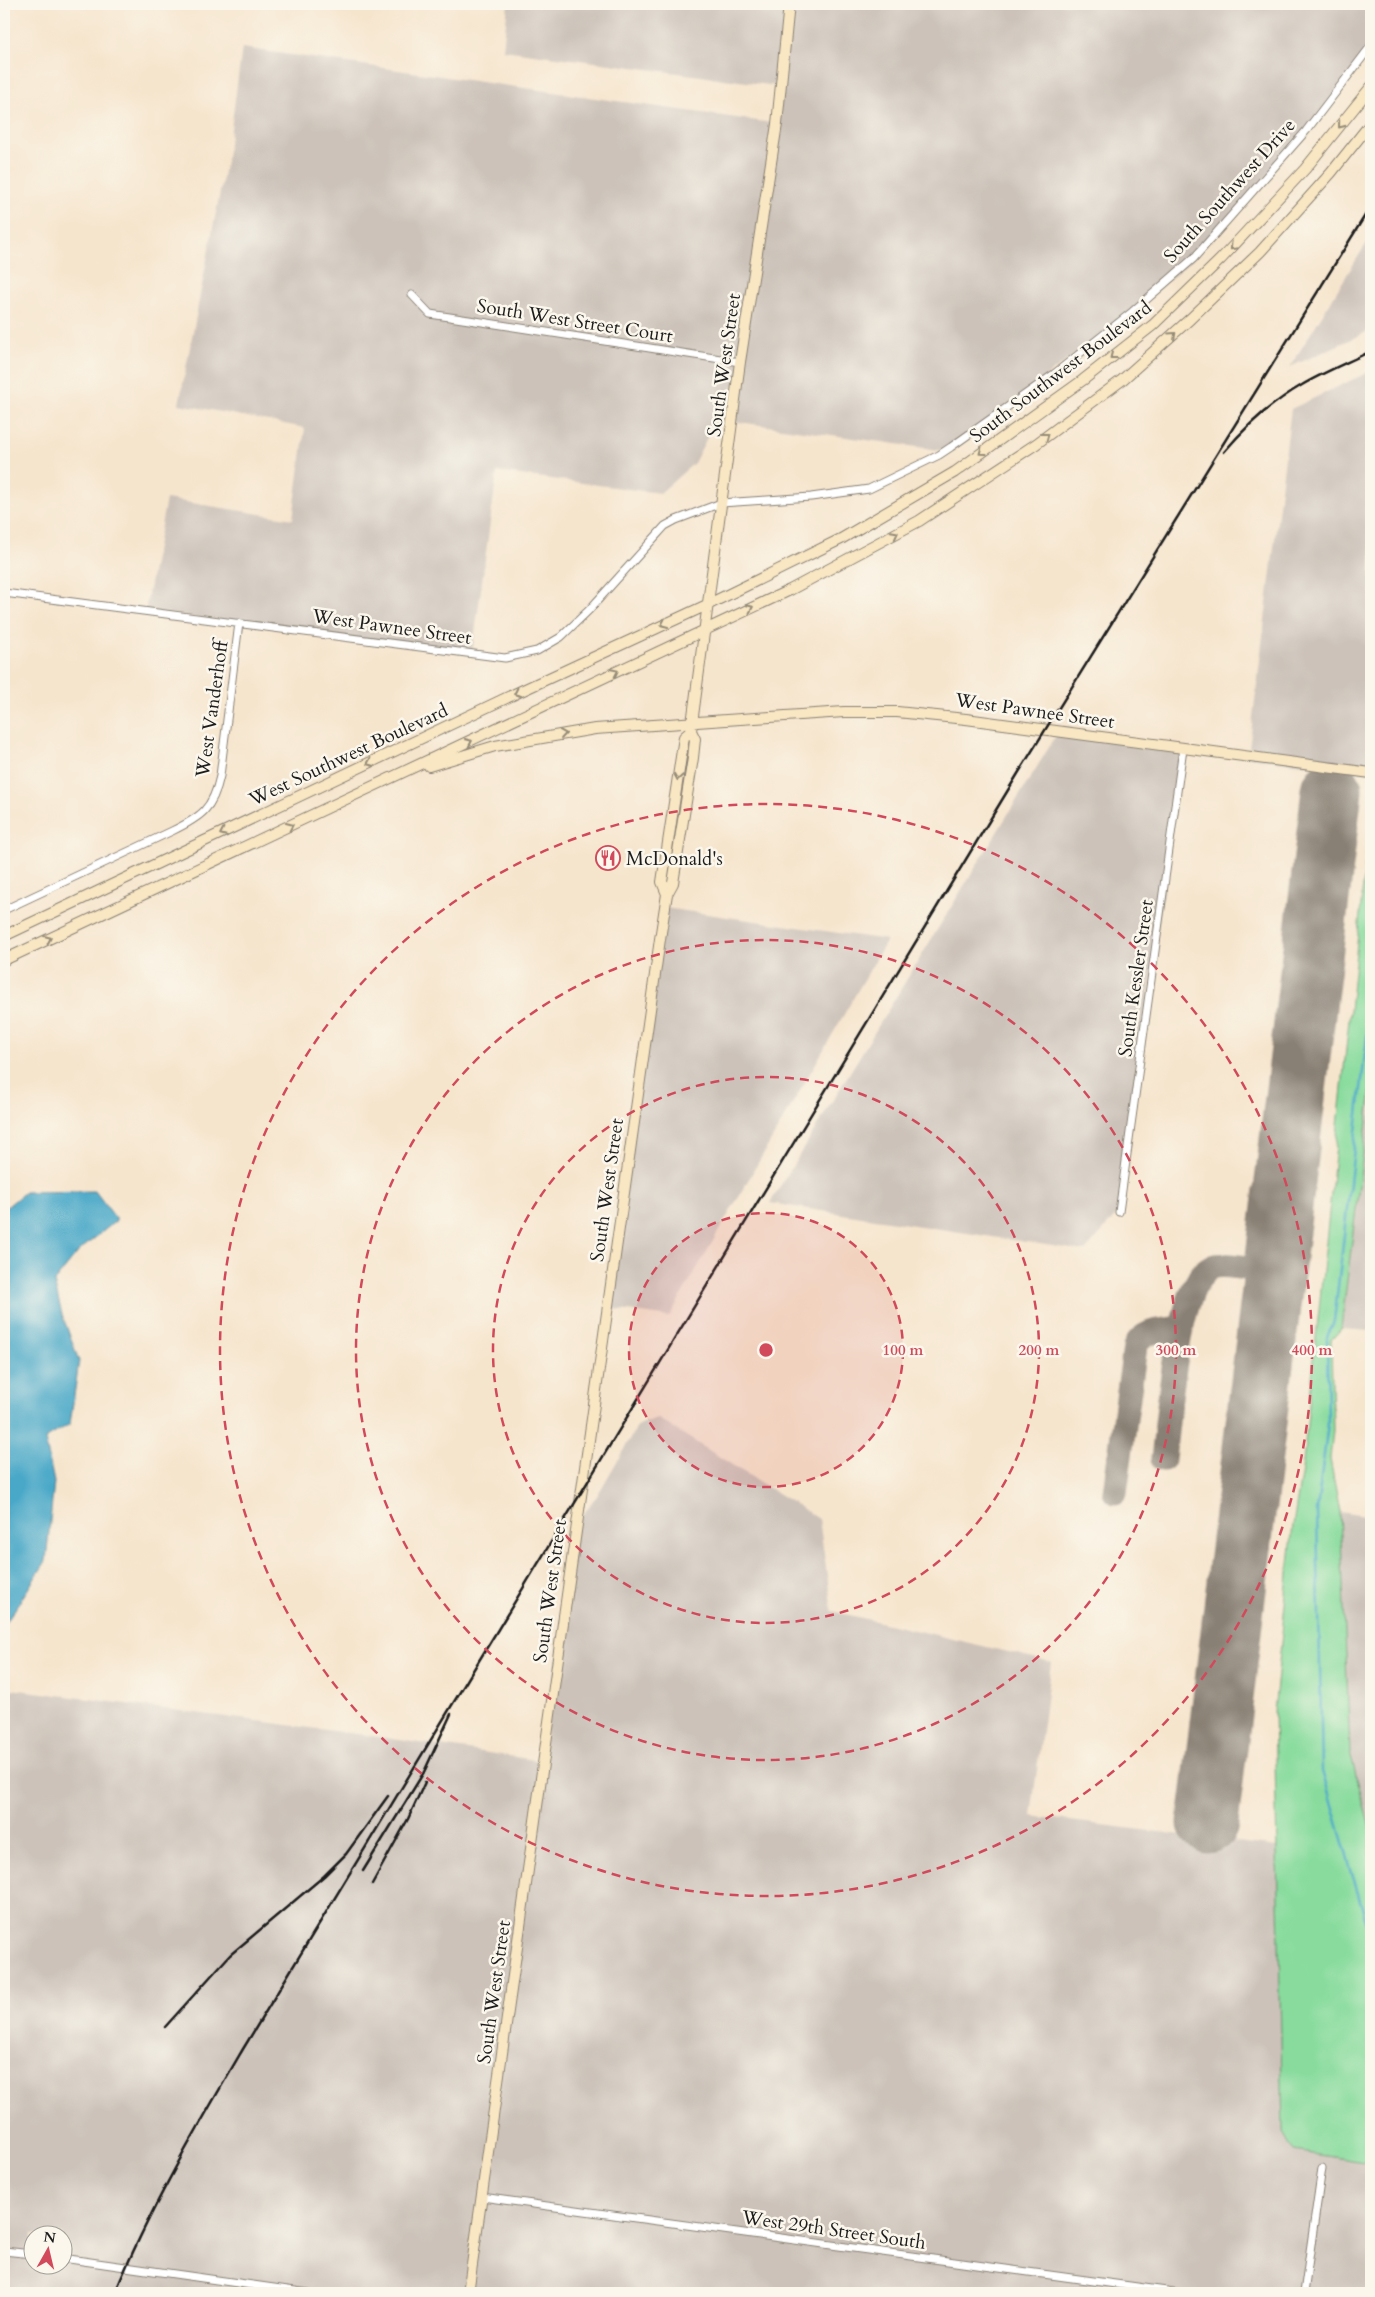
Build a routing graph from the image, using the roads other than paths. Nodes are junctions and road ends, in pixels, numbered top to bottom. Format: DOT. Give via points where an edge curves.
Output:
graph roads {
  1 [pos="789,4"];
  2 [pos="1371,46"];
  3 [pos="1371,87"];
  4 [pos="1371,123"];
  5 [pos="412,295"];
  6 [pos="740,362"];
  7 [pos="721,503"];
  8 [pos="4,593"];
  9 [pos="709,604"];
  10 [pos="239,623"];
  11 [pos="706,628"];
  12 [pos="691,726"];
  13 [pos="1183,748"];
  14 [pos="1371,773"];
  15 [pos="397,776"];
  16 [pos="4,910"];
  17 [pos="4,936"];
  18 [pos="4,960"];
  19 [pos="1119,1212"];
  20 [pos="1322,2168"];
  21 [pos="482,2197"];
  22 [pos="4,2251"];
  23 [pos="22,2253"];
  24 [pos="72,2259"];
  25 [pos="309,2293"];
  26 [pos="468,2293"];
  27 [pos="1181,2293"];
  28 [pos="1304,2293"];
  1 -- 6 [label="main road, South West Street" via="777,124"];
  2 -- 7 [label="street, South Southwest Drive" via="1306,131 1194,258 1054,374 951,447 869,489 811,497"];
  3 -- 9 [label="main road, South Southwest Boulevard, one-way" via="1305,169 1221,259 1152,325 1106,362 956,472 841,539"];
  11 -- 4 [label="main road, South Southwest Boulevard, one-way" via="790,590 919,521 1036,444 1122,380 1260,252 1331,174"];
  5 -- 6 [label="street, South West Street Court" via="430,314"];
  6 -- 7 [label="main road, South West Street"];
  7 -- 9 [label="main road, South West Street"];
  7 -- 10 [label="street, West Pawnee Street" via="664,526 590,610 561,637 537,651 505,658"];
  8 -- 10 [label="street, West Pawnee Street"];
  9 -- 11 [label="main road, South West Street"];
  9 -- 17 [label="main road, West Southwest Boulevard, one-way"];
  10 -- 16 [label="street, West Vanderhoff" via="220,776 207,810 195,820"];
  11 -- 12 [label="main road, South West Street"];
  15 -- 11 [label="main road, one-way"];
  12 -- 13 [label="main road, West Pawnee Street" via="844,712 897,712 941,715"];
  15 -- 12 [label="main road, West Pawnee Street, one-way" via="495,746 534,739 595,729"];
  12 -- 21 [label="main road, South West Street" via="695,739 693,758 673,883 667,894"];
  13 -- 14 [label="main road, West Pawnee Street"];
  13 -- 19 [label="street, South Kessler Street"];
  18 -- 15 [label="main road, one-way"];
  20 -- 28 [label="street"];
  21 -- 26 [label="main road, South West Street"];
  21 -- 27 [label="street, West 29th Street South"];
  22 -- 23 [label="street"];
  24 -- 25 [label="street"];
}
